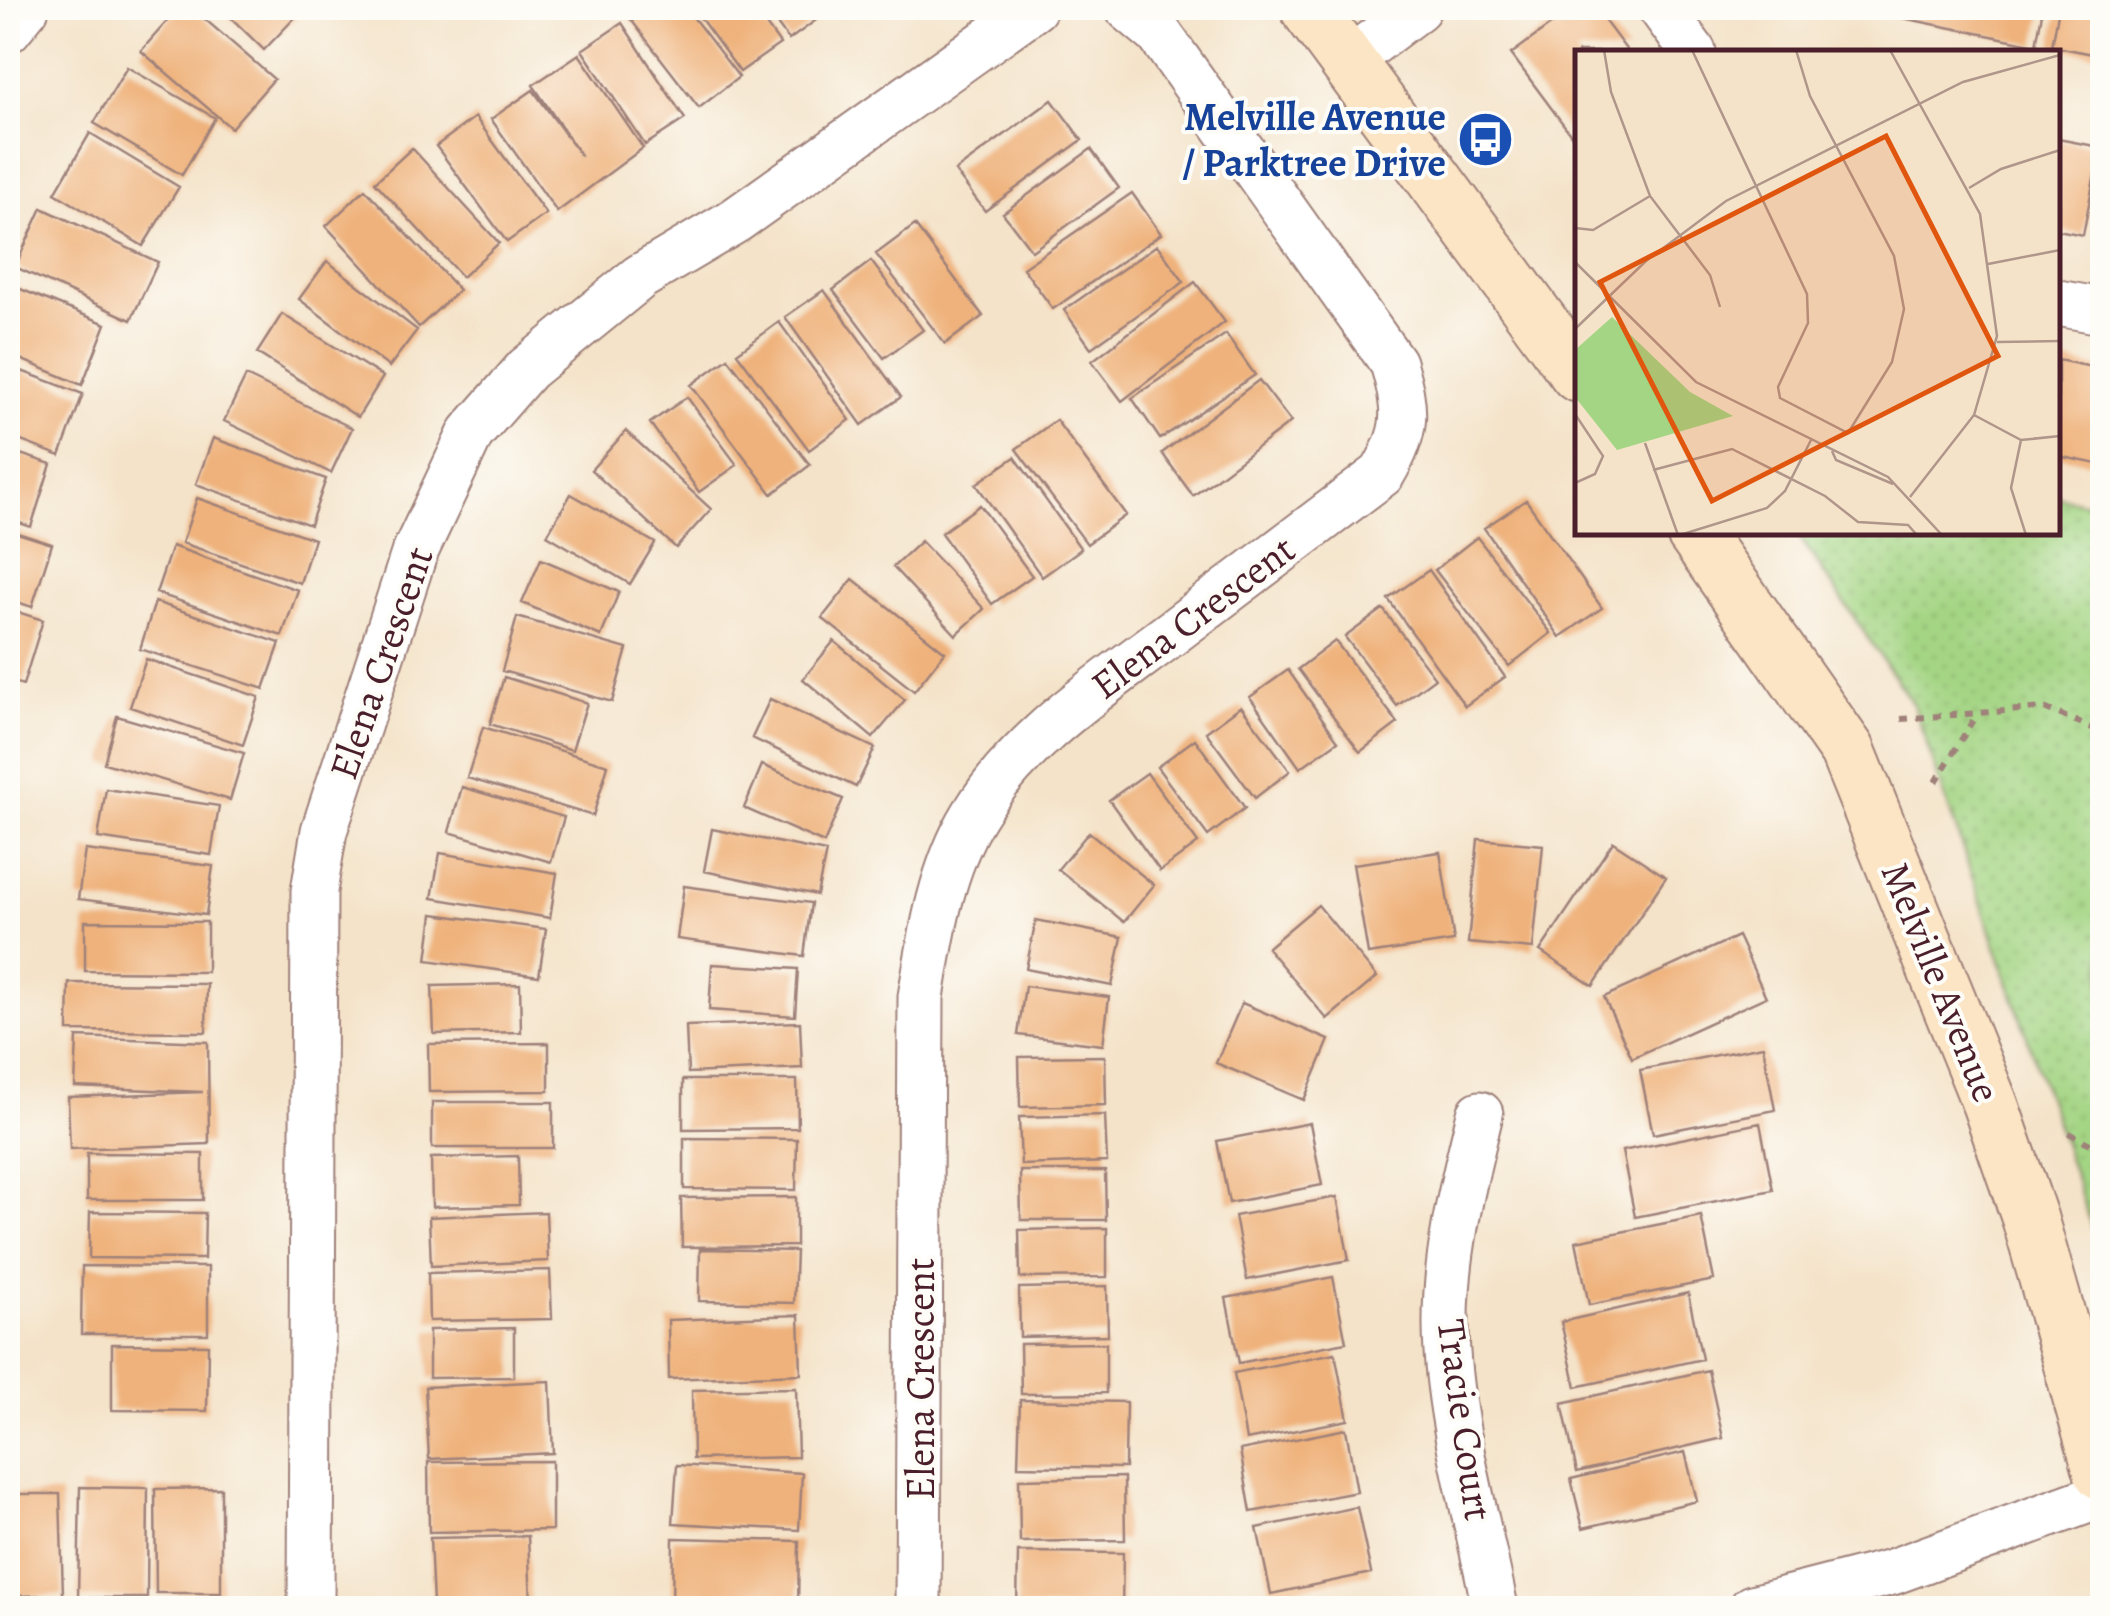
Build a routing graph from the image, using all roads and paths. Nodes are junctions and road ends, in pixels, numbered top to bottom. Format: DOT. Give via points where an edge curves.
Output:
graph roads {
  1 [pos="26,8"];
  2 [pos="1034,8"];
  3 [pos="1128,8"];
  4 [pos="1308,8"];
  5 [pos="1418,8"];
  6 [pos="1661,8"];
  7 [pos="8,30"];
  8 [pos="1692,50"];
  9 [pos="1346,62"];
  10 [pos="2060,303"];
  11 [pos="2102,311"];
  12 [pos="1575,370"];
  13 [pos="1696,535"];
  14 [pos="1977,714"];
  15 [pos="1901,718"];
  16 [pos="2102,732"];
  17 [pos="1936,782"];
  18 [pos="1480,1114"];
  19 [pos="2069,1133"];
  20 [pos="2102,1157"];
  21 [pos="2102,1472"];
  22 [pos="2102,1495"];
  23 [pos="311,1608"];
  24 [pos="918,1608"];
  25 [pos="1495,1608"];
  26 [pos="1752,1608"];
  1 -- 7 [label="street"];
  2 -- 23 [label="street, Elena Crescent" via="736,220 640,277 527,369 471,432 414,554 324,831 314,891"];
  3 -- 24 [label="street, Elena Crescent" via="1160,34 1393,363 1405,403 1400,445 1382,474 1084,698 1016,761 974,815 951,865 921,997"];
  4 -- 9 [label="street"];
  5 -- 9 [label="street"];
  6 -- 8 [label="street"];
  9 -- 12 [label="street"];
  10 -- 11 [label="street"];
  13 -- 21 [label="street, Melville Avenue" via="1847,750 1990,1104"];
  14 -- 15 [label="path"];
  14 -- 16 [label="path" via="2044,708"];
  14 -- 17 [label="path"];
  18 -- 25 [label="street, Tracie Court" via="1457,1210 1446,1327"];
  19 -- 20 [label="path"];
  22 -- 26 [label="street" via="1892,1572"];
}
